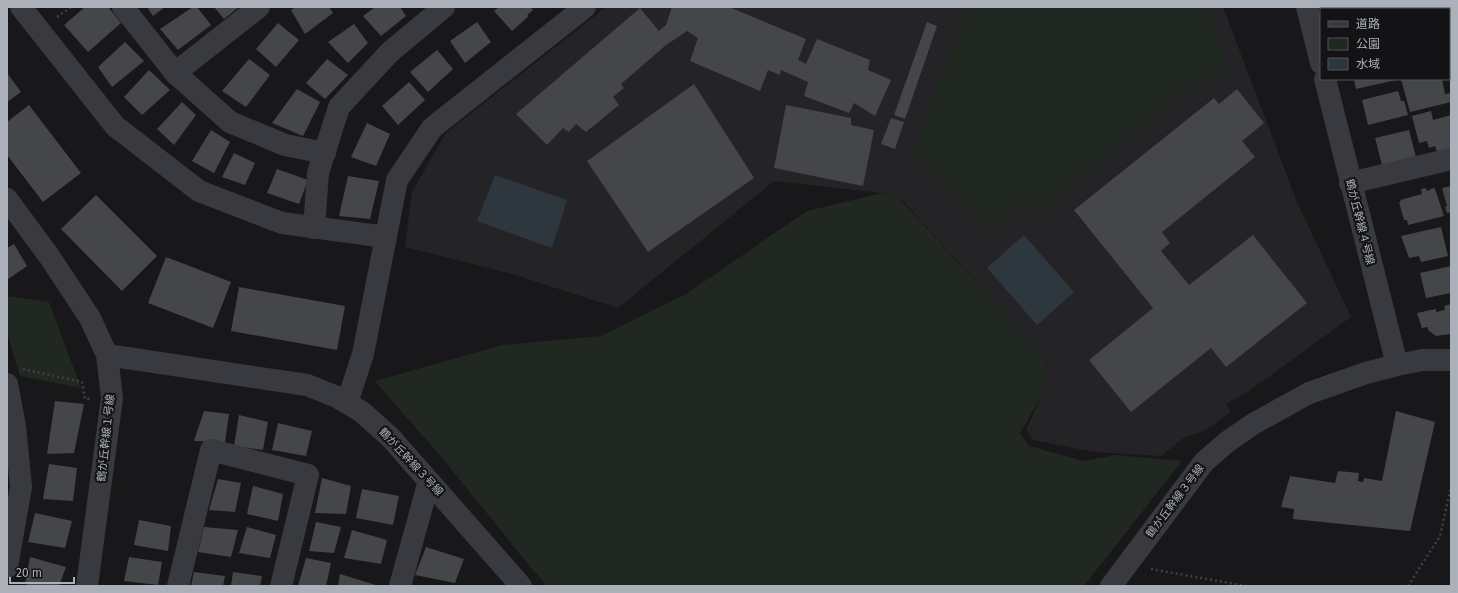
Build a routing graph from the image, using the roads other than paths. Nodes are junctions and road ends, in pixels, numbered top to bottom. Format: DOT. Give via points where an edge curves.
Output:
graph roads {
  1 [pos="21,7"];
  2 [pos="123,7"];
  3 [pos="259,7"];
  4 [pos="444,7"];
  5 [pos="585,7"];
  6 [pos="1307,7"];
  7 [pos="1320,59"];
  8 [pos="175,73"];
  9 [pos="1325,80"];
  10 [pos="325,153"];
  11 [pos="1451,159"];
  12 [pos="1350,183"];
  13 [pos="7,199"];
  14 [pos="314,228"];
  15 [pos="386,237"];
  16 [pos="107,355"];
  17 [pos="1451,360"];
  18 [pos="1397,365"];
  19 [pos="7,384"];
  20 [pos="347,403"];
  21 [pos="11,427"];
  22 [pos="429,481"];
  23 [pos="7,567"];
  24 [pos="87,586"];
  25 [pos="178,586"];
  26 [pos="281,586"];
  27 [pos="400,586"];
  28 [pos="521,586"];
  29 [pos="1111,586"];
  1 -- 14 [label="street" via="115,126 198,191 282,223"];
  2 -- 8 [label="street"];
  3 -- 8 [label="street"];
  4 -- 10 [label="street" via="390,52 339,107"];
  5 -- 15 [label="street" via="432,128 397,180"];
  6 -- 7 [label="street"];
  8 -- 10 [label="street" via="230,122 285,145"];
  9 -- 12 [label="street, 鶴が丘幹線４号線"];
  10 -- 14 [label="street" via="318,173"];
  11 -- 12 [label="street"];
  12 -- 18 [label="street, 鶴が丘幹線４号線"];
  13 -- 16 [label="street, 鶴が丘幹線１号線" via="90,318"];
  14 -- 15 [label="street"];
  15 -- 20 [label="street" via="362,354"];
  16 -- 20 [label="street, 鶴が丘幹線３号線" via="307,385 337,396"];
  16 -- 24 [label="street, 鶴が丘幹線１号線" via="112,398"];
  17 -- 18 [label="street, 鶴が丘幹線３号線" via="1422,360"];
  18 -- 29 [label="street, 鶴が丘幹線３号線" via="1309,393 1252,424 1228,442 1204,462"];
  19 -- 21 [label="street"];
  20 -- 22 [label="street, 鶴が丘幹線３号線" via="362,412 392,438"];
  21 -- 23 [label="street" via="21,486"];
  22 -- 27 [label="street"];
  22 -- 28 [label="street, 鶴が丘幹線３号線"];
  25 -- 26 [label="street" via="211,450 308,475"];
}
